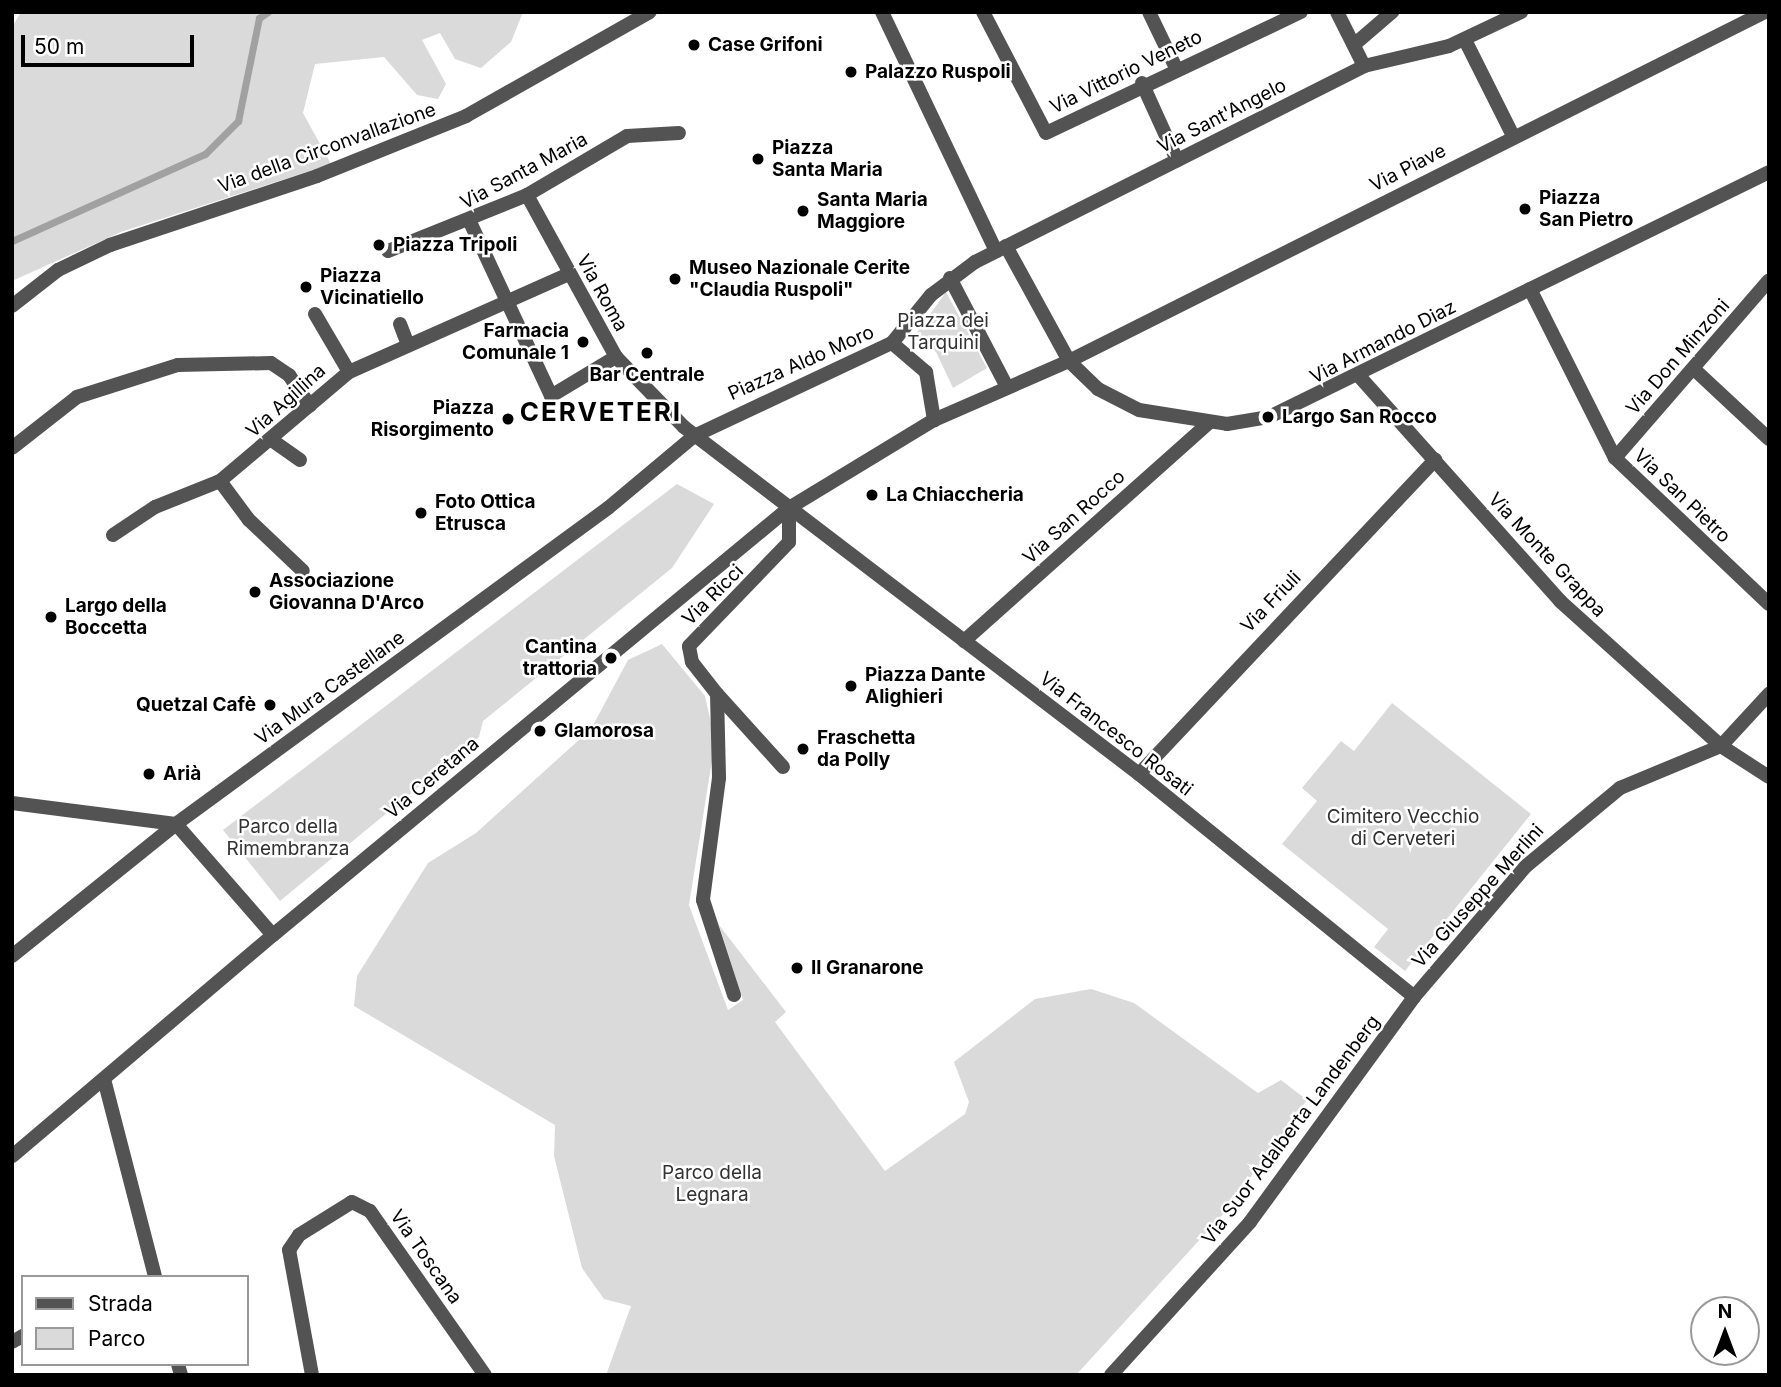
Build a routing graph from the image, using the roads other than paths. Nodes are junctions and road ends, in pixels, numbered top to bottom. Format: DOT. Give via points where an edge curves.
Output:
graph roads {
  1 [pos="650,12"];
  2 [pos="882,12"];
  3 [pos="982,12"];
  4 [pos="1149,12"];
  5 [pos="1337,12"];
  6 [pos="1392,12"];
  7 [pos="1521,12"];
  8 [pos="1765,12"];
  9 [pos="1294,14"];
  10 [pos="1465,40"];
  11 [pos="1356,43"];
  12 [pos="1175,66"];
  13 [pos="1364,66"];
  14 [pos="1142,83"];
  15 [pos="679,133"];
  16 [pos="1513,136"];
  17 [pos="1177,160"];
  18 [pos="1769,172"];
  19 [pos="527,195"];
  20 [pos="470,222"];
  21 [pos="1001,248"];
  22 [pos="388,251"];
  23 [pos="569,274"];
  24 [pos="950,278"];
  25 [pos="1769,280"];
  26 [pos="1530,289"];
  27 [pos="506,304"];
  28 [pos="12,306"];
  29 [pos="315,314"];
  30 [pos="400,324"];
  31 [pos="407,342"];
  32 [pos="892,344"];
  33 [pos="616,357"];
  34 [pos="1069,361"];
  35 [pos="1695,370"];
  36 [pos="349,372"];
  37 [pos="1359,376"];
  38 [pos="1006,385"];
  39 [pos="310,406"];
  40 [pos="934,420"];
  41 [pos="1210,422"];
  42 [pos="694,436"];
  43 [pos="1769,439"];
  44 [pos="273,441"];
  45 [pos="12,448"];
  46 [pos="1615,458"];
  47 [pos="300,460"];
  48 [pos="1435,460"];
  49 [pos="220,481"];
  50 [pos="789,508"];
  51 [pos="114,535"];
  52 [pos="303,571"];
  53 [pos="1769,604"];
  54 [pos="964,641"];
  55 [pos="717,694"];
  56 [pos="1769,694"];
  57 [pos="1721,746"];
  58 [pos="783,767"];
  59 [pos="1139,775"];
  60 [pos="1769,777"];
  61 [pos="12,803"];
  62 [pos="176,824"];
  63 [pos="273,935"];
  64 [pos="12,956"];
  65 [pos="734,995"];
  66 [pos="1414,997"];
  67 [pos="106,1083"];
  68 [pos="12,1156"];
  69 [pos="154,1275"];
  70 [pos="312,1375"];
  71 [pos="485,1375"];
  72 [pos="1111,1375"];
  1 -- 28 [label="street, Via della Circonvallazione" via="475,112 317,176 110,245 58,270"];
  2 -- 21 [label="street"];
  3 -- 14 [label="street, Via Vittorio Veneto" via="1046,133"];
  4 -- 12 [label="street"];
  5 -- 11 [label="street"];
  6 -- 11 [label="street"];
  7 -- 10 [label="street, Via Sant'Angelo"];
  8 -- 16 [label="street, Via Piave"];
  9 -- 12 [label="street, Via Vittorio Veneto"];
  10 -- 13 [label="street, Via Sant'Angelo"];
  10 -- 16 [label="street"];
  11 -- 13 [label="street"];
  12 -- 14 [label="street, Via Vittorio Veneto"];
  13 -- 17 [label="street, Via Sant'Angelo"];
  14 -- 17 [label="street"];
  15 -- 19 [label="street, Via Santa Maria" via="627,136"];
  16 -- 34 [label="street, Via Piave"];
  17 -- 21 [label="street, Via Sant'Angelo"];
  18 -- 26 [label="street, Via Armando Diaz"];
  19 -- 20 [label="street, Via Santa Maria"];
  19 -- 23 [label="street, Via Roma"];
  20 -- 22 [label="street, Via Santa Maria"];
  20 -- 27 [label="street"];
  21 -- 24 [label="street, Via Sant'Angelo"];
  21 -- 34 [label="street"];
  23 -- 27 [label="street, Via Agillina"];
  23 -- 33 [label="street, Via Roma"];
  24 -- 32 [label="street, Piazza Aldo Moro"];
  24 -- 38 [label="street"];
  25 -- 35 [label="street, Via Don Minzoni"];
  26 -- 37 [label="street, Via Armando Diaz"];
  26 -- 46 [label="street, Via San Pietro"];
  27 -- 31 [label="street, Via Agillina"];
  27 -- 33 [label="street" via="551,396"];
  29 -- 36 [label="street"];
  30 -- 31 [label="street"];
  31 -- 36 [label="street, Via Agillina"];
  32 -- 40 [label="street" via="926,372"];
  32 -- 42 [label="street, Piazza Aldo Moro" via="768,396"];
  33 -- 42 [label="street, Via Roma"];
  34 -- 38 [label="street"];
  34 -- 41 [label="street, Via Armando Diaz" via="1128,406"];
  35 -- 43 [label="street"];
  35 -- 46 [label="street, Via Don Minzoni"];
  36 -- 39 [label="street, Via Agillina"];
  37 -- 41 [label="street, Via Armando Diaz" via="1278,415"];
  37 -- 48 [label="street, Via Monte Grappa"];
  38 -- 40 [label="street"];
  39 -- 44 [label="street, Via Agillina"];
  39 -- 45 [label="street" via="289,375 271,363 190,363 134,375 62,405"];
  40 -- 50 [label="street"];
  41 -- 54 [label="street, Via San Rocco"];
  42 -- 50 [label="street"];
  42 -- 62 [label="street, Via Mura Castellane" via="608,508"];
  44 -- 47 [label="street"];
  44 -- 49 [label="street, Via Agillina"];
  46 -- 53 [label="street, Via San Pietro"];
  48 -- 57 [label="street, Via Monte Grappa" via="1560,601"];
  48 -- 59 [label="street, Via Friuli" via="1200,703"];
  49 -- 51 [label="street, Via Agillina" via="155,508"];
  49 -- 52 [label="street"];
  50 -- 54 [label="street, Via Francesco Rosati"];
  50 -- 55 [label="street, Via Ricci" via="789,542 689,646 692,662"];
  50 -- 63 [label="street, Via Ceretana"];
  54 -- 59 [label="street, Via Francesco Rosati"];
  55 -- 58 [label="street, Via Ricci"];
  55 -- 65 [label="street" via="719,778 703,900"];
  56 -- 57 [label="street"];
  57 -- 60 [label="street, Via Monte Grappa"];
  57 -- 66 [label="street, Via Giuseppe Merlini" via="1648,774 1588,811 1526,866"];
  59 -- 66 [label="street, Via Francesco Rosati"];
  61 -- 62 [label="street"];
  62 -- 63 [label="street"];
  62 -- 64 [label="street, Via Mura Castellane"];
  63 -- 67 [label="street, Via Ceretana"];
  66 -- 72 [label="street, Via Suor Adalberta Landenberg" via="1250,1222"];
  67 -- 68 [label="street, Via Ceretana"];
  67 -- 69 [label="street"];
  70 -- 71 [label="street, Via Toscana" via="289,1251 299,1235 352,1202 370,1211"];
}
